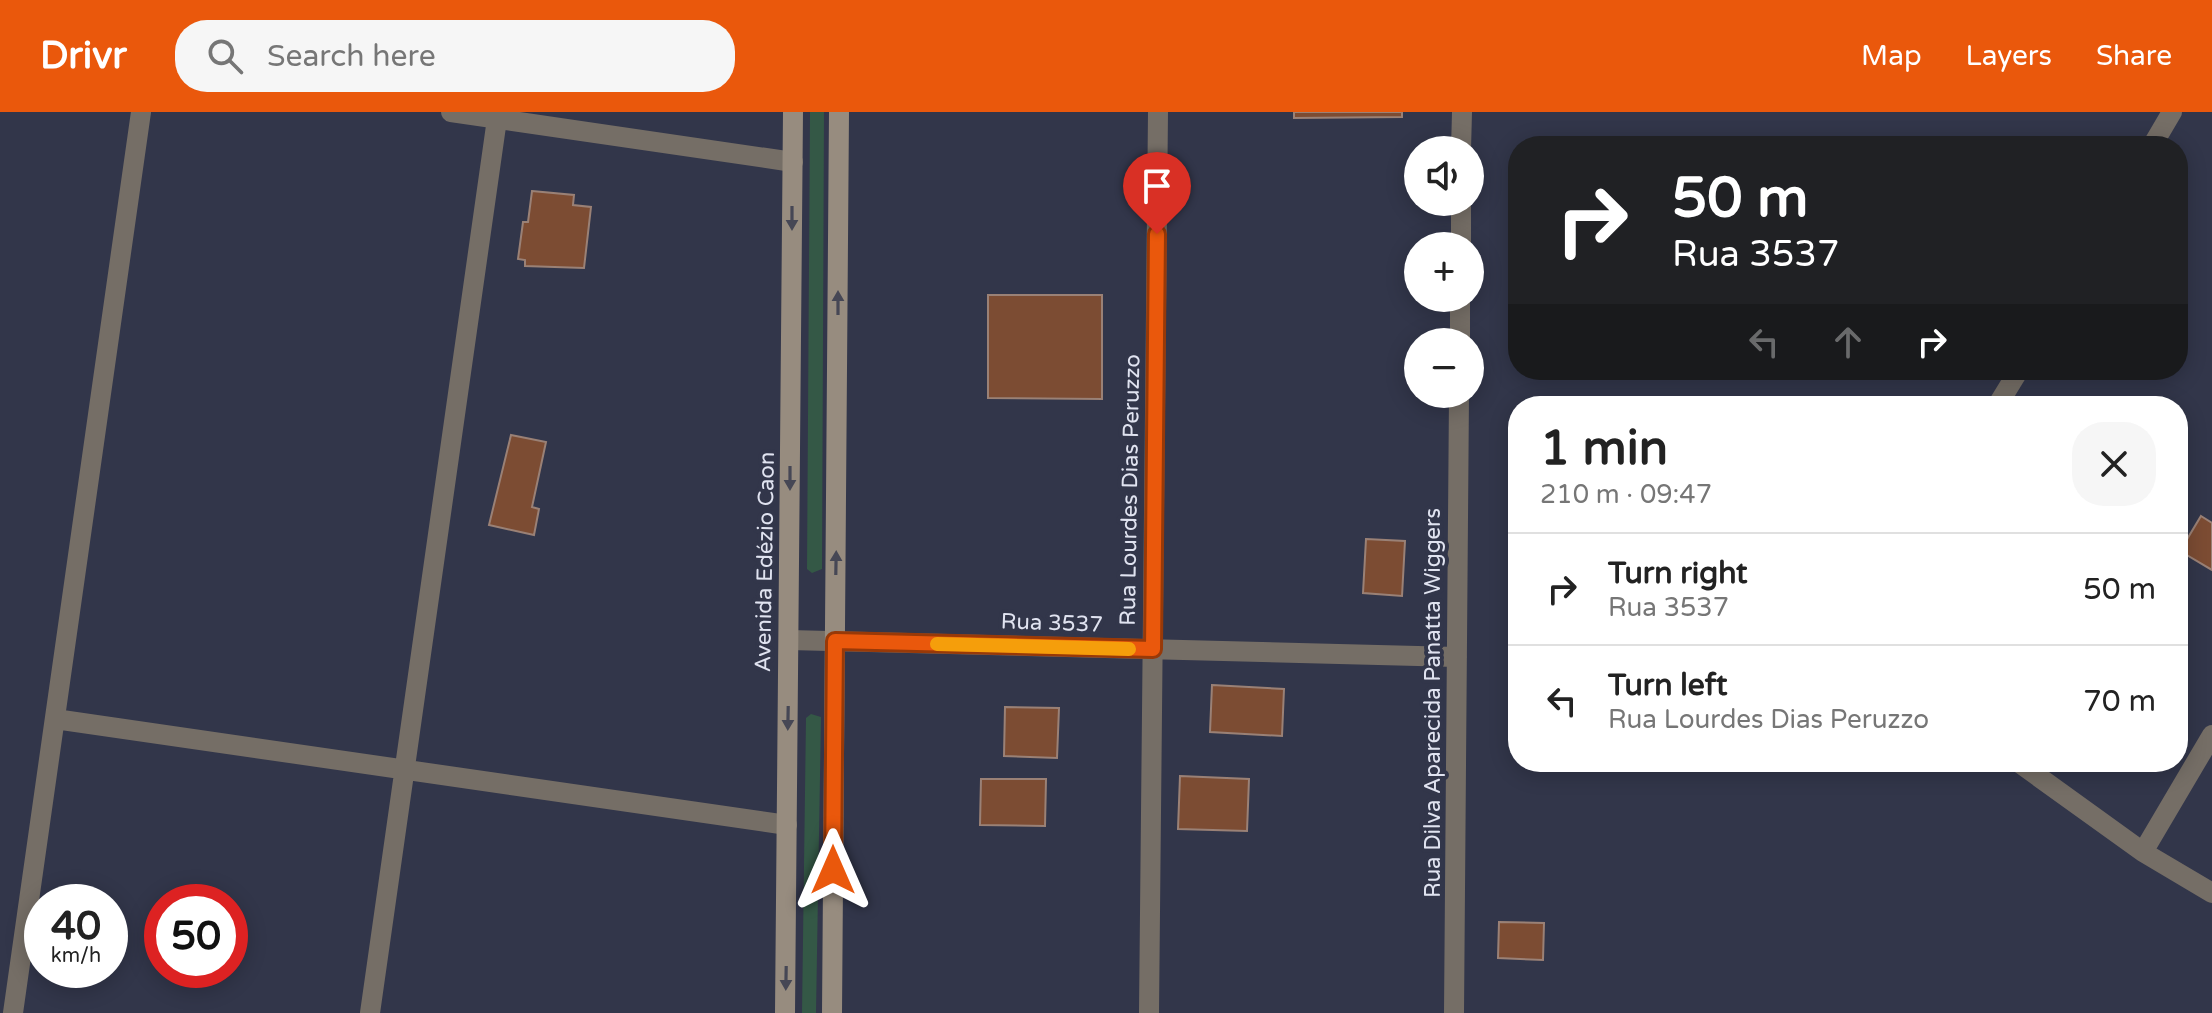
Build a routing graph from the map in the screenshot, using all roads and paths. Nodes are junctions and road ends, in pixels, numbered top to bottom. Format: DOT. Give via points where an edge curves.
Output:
graph roads {
  1 [pos="141,112"];
  2 [pos="451,112"];
  3 [pos="793,112"];
  4 [pos="839,112"];
  5 [pos="1158,112"];
  6 [pos="1462,112"];
  7 [pos="2172,112"];
  8 [pos="497,119"];
  9 [pos="1461,136"];
  10 [pos="2158,136"];
  11 [pos="793,162"];
  12 [pos="1459,408"];
  13 [pos="789,640"];
  14 [pos="835,641"];
  15 [pos="1153,649"];
  16 [pos="1457,657"];
  17 [pos="55,719"];
  18 [pos="2212,735"];
  19 [pos="405,769"];
  20 [pos="2032,772"];
  21 [pos="787,825"];
  22 [pos="2143,852"];
  23 [pos="2212,893"];
  24 [pos="13,1013"];
  25 [pos="370,1013"];
  26 [pos="785,1013"];
  27 [pos="832,1013"];
  28 [pos="1149,1013"];
  29 [pos="1454,1013"];
  1 -- 17 [label="street"];
  2 -- 8 [label="street"];
  3 -- 11 [label="main road, Avenida Edézio Caon"];
  14 -- 4 [label="main road, one-way"];
  5 -- 15 [label="street, Rua Lourdes Dias Peruzzo"];
  6 -- 9 [label="street"];
  7 -- 10 [label="street"];
  8 -- 11 [label="street"];
  8 -- 19 [label="street"];
  11 -- 13 [label="main road, Avenida Edézio Caon, one-way"];
  12 -- 16 [label="street, Rua Dilva Aparecida Panatta Wiggers"];
  13 -- 14 [label="street, Rua 3537"];
  13 -- 21 [label="main road, Avenida Edézio Caon, one-way"];
  14 -- 15 [label="street, Rua 3537"];
  14 -- 27 [label="main road"];
  15 -- 16 [label="street, Rua 3537"];
  15 -- 28 [label="street, Rua Lourdes Dias Peruzzo"];
  16 -- 29 [label="street, Rua Dilva Aparecida Panatta Wiggers"];
  17 -- 19 [label="street"];
  17 -- 24 [label="street"];
  18 -- 22 [label="street"];
  19 -- 21 [label="street"];
  19 -- 25 [label="street"];
  20 -- 22 [label="street"];
  21 -- 26 [label="main road, Avenida Edézio Caon, one-way"];
  22 -- 23 [label="street"];
}
